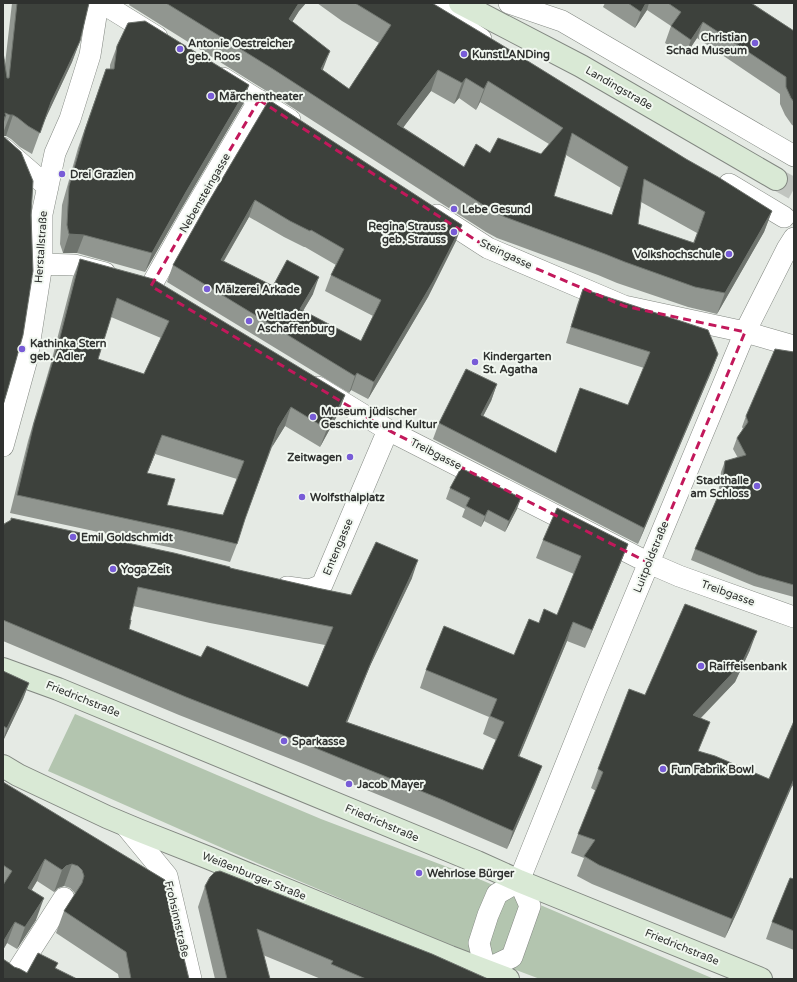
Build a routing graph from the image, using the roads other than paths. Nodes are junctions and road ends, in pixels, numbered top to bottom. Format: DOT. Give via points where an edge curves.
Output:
graph roads {
  1 [pos="98,3"];
  2 [pos="102,3"];
  3 [pos="445,3"];
  4 [pos="460,3"];
  5 [pos="509,3"];
  6 [pos="174,48"];
  7 [pos="500,49"];
  8 [pos="206,68"];
  9 [pos="259,100"];
  10 [pos="305,130"];
  11 [pos="3,148"];
  12 [pos="794,156"];
  13 [pos="713,175"];
  14 [pos="776,179"];
  15 [pos="48,187"];
  16 [pos="422,206"];
  17 [pos="789,215"];
  18 [pos="790,243"];
  19 [pos="42,264"];
  20 [pos="746,332"];
  21 [pos="785,343"];
  22 [pos="305,379"];
  23 [pos="388,430"];
  24 [pos="3,446"];
  25 [pos="649,563"];
  26 [pos="272,586"];
  27 [pos="794,617"];
  28 [pos="3,669"];
  29 [pos="3,766"];
  30 [pos="125,825"];
  31 [pos="518,881"];
  32 [pos="64,898"];
  33 [pos="486,970"];
  34 [pos="12,979"];
  35 [pos="191,979"];
  36 [pos="508,979"];
  37 [pos="761,979"];
  1 -- 15 [label="street, Herstallstraße" via="90,56 70,119 55,153"];
  2 -- 6 [label="street"];
  3 -- 7 [label="street" via="472,33"];
  4 -- 14 [label="main road, Landingstraße" via="581,66"];
  5 -- 12 [label="street" via="562,21"];
  8 -- 9 [label="street"];
  9 -- 10 [label="street"];
  9 -- 19 [label="street, Nebensteingasse" via="190,217 143,285 74,265"];
  11 -- 15 [label="street"];
  13 -- 17 [label="street"];
  15 -- 19 [label="street, Herstallstraße" via="42,214"];
  16 -- 20 [label="street, Steingasse" via="488,248 624,306"];
  17 -- 18 [label="street"];
  18 -- 20 [label="street, Luitpoldstraße"];
  19 -- 24 [label="street, Herstallstraße" via="27,359"];
  20 -- 21 [label="street, Steingasse"];
  20 -- 25 [label="street, Luitpoldstraße"];
  22 -- 23 [label="street, Treibgasse"];
  23 -- 25 [label="street, Treibgasse"];
  23 -- 26 [label="street, Entengasse" via="322,585 309,590"];
  25 -- 27 [label="street, Treibgasse"];
  25 -- 31 [label="street, Luitpoldstraße"];
  28 -- 31 [label="main road, Friedrichstraße" via="65,692"];
  29 -- 30 [label="main road, Weißenburger Straße"];
  30 -- 33 [label="main road, Weißenburger Straße"];
  30 -- 35 [label="street, Frohsinnstraße" via="167,876"];
  31 -- 33 [label="street" via="497,894 488,914 479,943"];
  31 -- 33 [label="street" via="530,906 512,957"];
  31 -- 37 [label="main road, Friedrichstraße"];
  32 -- 34 [label="street"];
  33 -- 36 [label="main road, Weißenburger Straße"];
}
